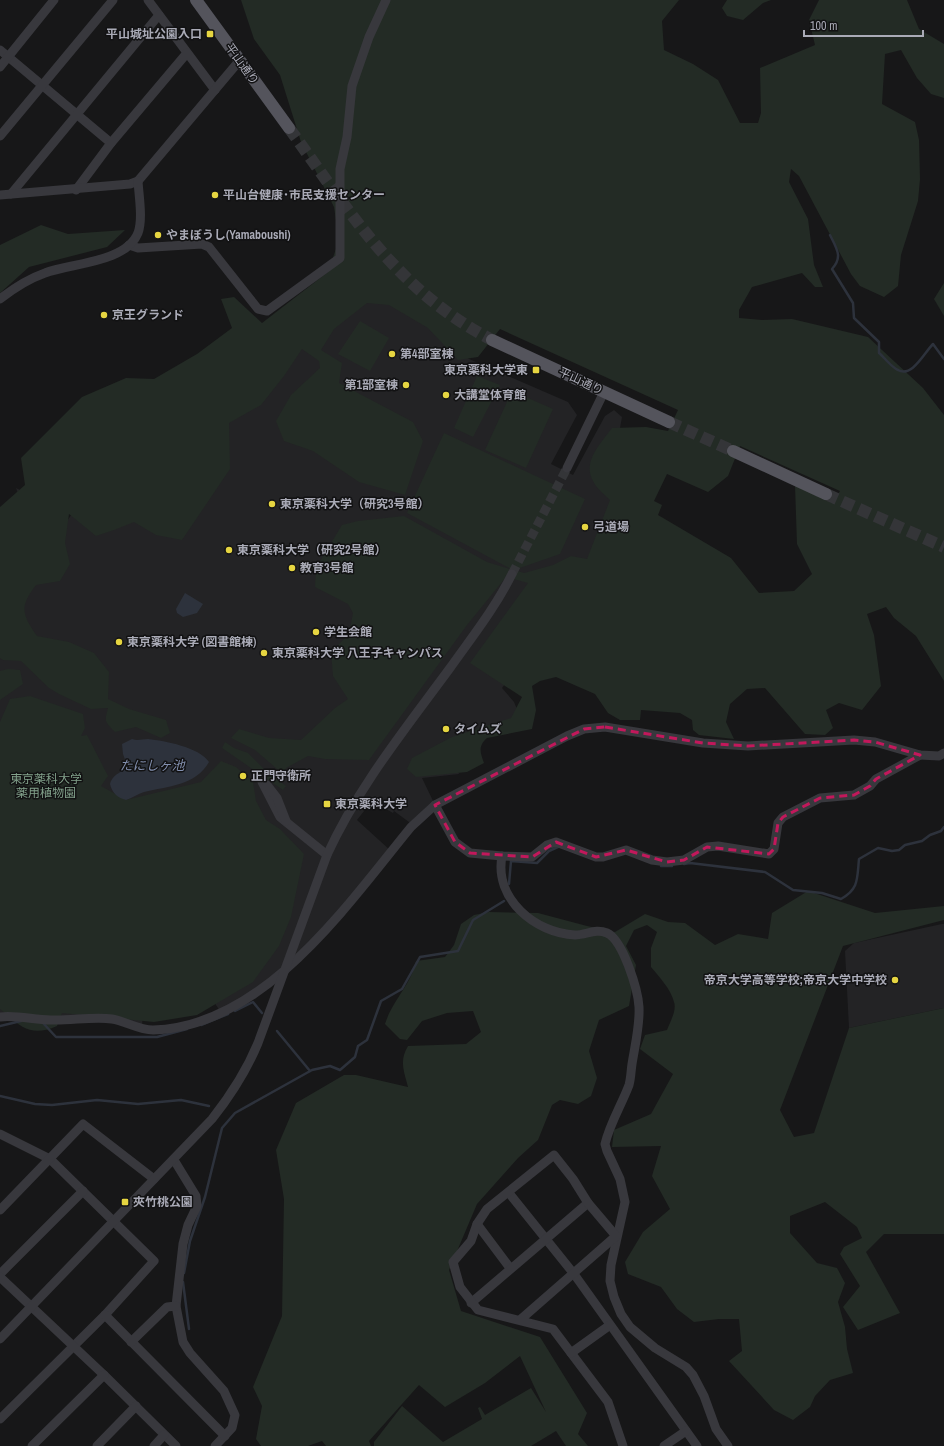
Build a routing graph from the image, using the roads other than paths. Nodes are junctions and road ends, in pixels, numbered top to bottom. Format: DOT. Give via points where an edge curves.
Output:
graph roads {
  1 [pos="54,0"];
  2 [pos="113,0"];
  3 [pos="148,0"];
  4 [pos="196,0"];
  5 [pos="386,0"];
  6 [pos="159,15"];
  7 [pos="0,50"];
  8 [pos="187,53"];
  9 [pos="8,57"];
  10 [pos="240,60"];
  11 [pos="0,67"];
  12 [pos="42,85"];
  13 [pos="214,90"];
  14 [pos="77,114"];
  15 [pos="289,128"];
  16 [pos="0,136"];
  17 [pos="111,143"];
  18 [pos="138,181"];
  19 [pos="76,190"];
  20 [pos="11,194"];
  21 [pos="0,195"];
  22 [pos="129,244"];
  23 [pos="0,299"];
  24 [pos="492,340"];
  25 [pos="604,392"];
  26 [pos="670,422"];
  27 [pos="734,451"];
  28 [pos="567,468"];
  29 [pos="826,494"];
  30 [pos="512,574"];
  31 [pos="920,755"];
  32 [pos="942,756"];
  33 [pos="435,805"];
  34 [pos="288,824"];
  35 [pos="327,855"];
  36 [pos="502,856"];
  37 [pos="287,968"];
  38 [pos="0,1017"];
  39 [pos="2,1136"];
  40 [pos="50,1159"];
  41 [pos="174,1160"];
  42 [pos="154,1179"];
  43 [pos="83,1191"];
  44 [pos="509,1193"];
  45 [pos="588,1203"];
  46 [pos="0,1210"];
  47 [pos="114,1220"];
  48 [pos="477,1224"];
  49 [pos="616,1236"];
  50 [pos="546,1238"];
  51 [pos="510,1268"];
  52 [pos="0,1274"];
  53 [pos="574,1274"];
  54 [pos="0,1277"];
  55 [pos="471,1303"];
  56 [pos="176,1306"];
  57 [pos="31,1307"];
  58 [pos="105,1315"];
  59 [pos="520,1320"];
  60 [pos="610,1325"];
  61 [pos="0,1340"];
  62 [pos="131,1342"];
  63 [pos="73,1346"];
  64 [pos="571,1353"];
  65 [pos="104,1374"];
  66 [pos="136,1406"];
  67 [pos="0,1419"];
  68 [pos="686,1431"];
  69 [pos="164,1435"];
  70 [pos="225,1436"];
  71 [pos="32,1446"];
  72 [pos="97,1446"];
  73 [pos="154,1446"];
  74 [pos="176,1446"];
  75 [pos="215,1446"];
  76 [pos="623,1446"];
  77 [pos="664,1446"];
  78 [pos="697,1446"];
  79 [pos="728,1446"];
  1 -- 9 [label="street"];
  2 -- 12 [label="street"];
  3 -- 6 [label="street"];
  4 -- 10 [label="main road, 平山通り"];
  5 -- 22 [label="street" via="352,86 347,137 340,169 340,258 267,311 258,309 209,248 202,244 138,248"];
  6 -- 8 [label="street"];
  6 -- 14 [label="street"];
  7 -- 9 [label="street"];
  8 -- 13 [label="street"];
  8 -- 17 [label="street"];
  9 -- 11 [label="street"];
  9 -- 12 [label="street"];
  10 -- 13 [label="street"];
  10 -- 15 [label="main road, 平山通り"];
  12 -- 14 [label="street"];
  12 -- 16 [label="street"];
  13 -- 18 [label="street"];
  14 -- 17 [label="street"];
  14 -- 20 [label="street"];
  17 -- 19 [label="street"];
  18 -- 19 [label="street"];
  18 -- 22 [label="street" via="140,221 138,234"];
  19 -- 20 [label="street"];
  20 -- 21 [label="street"];
  22 -- 23 [label="street" via="120,252 28,279"];
  24 -- 25 [label="main road, 平山通り"];
  25 -- 26 [label="main road, 平山通り"];
  25 -- 28 [label="street"];
  27 -- 29 [label="main road"];
  30 -- 35 [label="street" via="482,625 365,787"];
  31 -- 32 [label="street"];
  31 -- 33 [label="street" via="875,742 854,740 748,746 703,743 605,727 584,729"];
  31 -- 36 [label="street" via="876,779 870,786 854,795 820,798 783,817 778,823 774,849 768,854 718,846 708,847 684,860 667,862 652,860 626,850 596,857 556,842 532,857"];
  33 -- 36 [label="street" via="455,842 470,853"];
  33 -- 37 [label="street" via="411,827 334,922"];
  34 -- 35 [label="street"];
  35 -- 37 [label="street"];
  36 -- 49 [label="street" via="502,882 508,897 523,913 536,923 557,932 576,935 597,930 608,933 616,940 630,970 639,1007 638,1029 629,1085 605,1144 620,1179 625,1202"];
  37 -- 38 [label="street" via="242,1003 222,1014 171,1029 150,1030 111,1019 50,1020 24,1016"];
  37 -- 41 [label="street" via="246,1070 212,1120"];
  39 -- 40 [label="street"];
  40 -- 42 [label="street" via="83,1124"];
  40 -- 43 [label="street"];
  40 -- 46 [label="street"];
  41 -- 42 [label="street"];
  41 -- 56 [label="street" via="196,1196 197,1206 183,1244"];
  42 -- 47 [label="street"];
  43 -- 47 [label="street"];
  43 -- 52 [label="street"];
  44 -- 45 [label="street" via="554,1156"];
  44 -- 48 [label="street" via="487,1209"];
  44 -- 50 [label="street"];
  45 -- 49 [label="street"];
  45 -- 50 [label="street"];
  47 -- 57 [label="street"];
  47 -- 58 [label="street" via="154,1261"];
  48 -- 51 [label="street"];
  48 -- 55 [label="street" via="471,1241 453,1262 460,1287"];
  49 -- 53 [label="street"];
  49 -- 79 [label="street" via="610,1281 621,1314 639,1335 686,1367 693,1375 716,1429"];
  50 -- 51 [label="street"];
  50 -- 53 [label="street"];
  51 -- 55 [label="street"];
  53 -- 59 [label="street"];
  53 -- 60 [label="street"];
  54 -- 57 [label="street"];
  55 -- 59 [label="street" via="478,1310"];
  56 -- 62 [label="street" via="167,1307"];
  56 -- 70 [label="street" via="183,1342 224,1391 235,1415 232,1428"];
  57 -- 61 [label="street"];
  57 -- 63 [label="street"];
  58 -- 62 [label="street"];
  58 -- 63 [label="street"];
  59 -- 64 [label="street" via="553,1329"];
  60 -- 64 [label="street"];
  60 -- 68 [label="street"];
  62 -- 70 [label="street"];
  63 -- 65 [label="street"];
  63 -- 67 [label="street"];
  64 -- 76 [label="street" via="608,1402"];
  65 -- 66 [label="street"];
  65 -- 71 [label="street"];
  66 -- 69 [label="street"];
  66 -- 72 [label="street"];
  68 -- 77 [label="street"];
  68 -- 78 [label="street"];
  69 -- 73 [label="street"];
  69 -- 74 [label="street"];
  70 -- 75 [label="street"];
}
